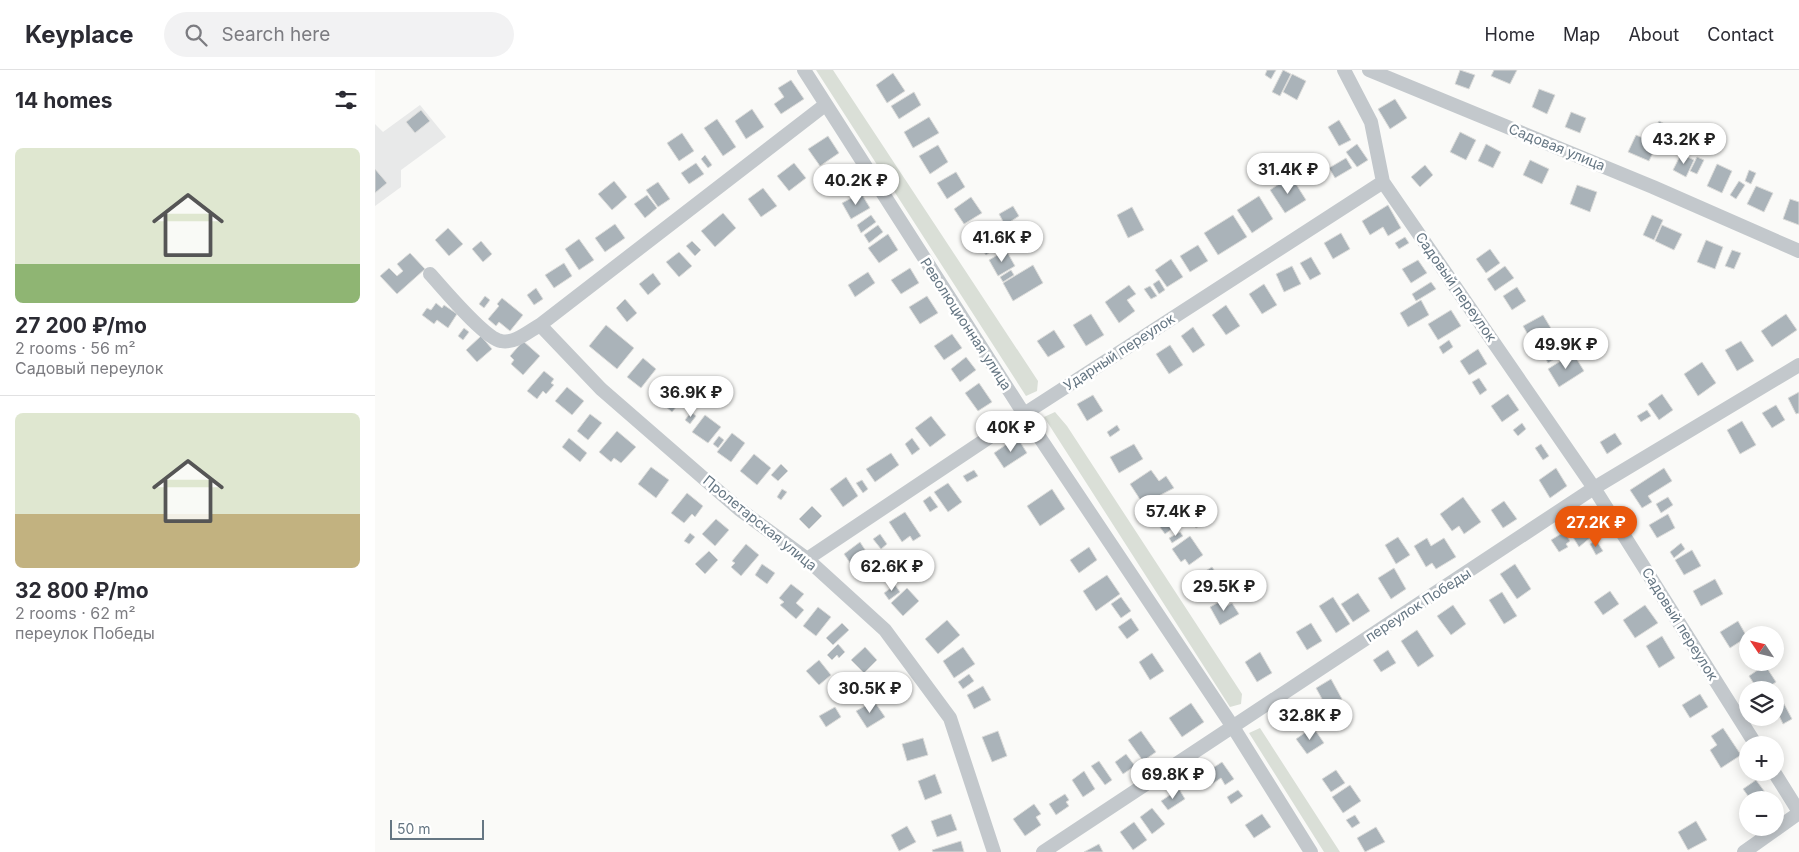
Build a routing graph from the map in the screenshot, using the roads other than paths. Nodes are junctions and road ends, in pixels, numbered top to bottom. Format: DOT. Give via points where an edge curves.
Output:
graph roads {
  1 [pos="805,70"];
  2 [pos="1343,70"];
  3 [pos="1369,70"];
  4 [pos="825,105"];
  5 [pos="1383,182"];
  6 [pos="1799,251"];
  7 [pos="430,274"];
  8 [pos="540,325"];
  9 [pos="1799,365"];
  10 [pos="1023,414"];
  11 [pos="1595,488"];
  12 [pos="807,559"];
  13 [pos="1233,727"];
  14 [pos="1751,736"];
  15 [pos="1779,781"];
  16 [pos="1799,813"];
  17 [pos="994,852"];
  18 [pos="1043,852"];
  19 [pos="1311,852"];
  20 [pos="1744,852"];
  1 -- 4 [label="street, Революционная улица"];
  2 -- 5 [label="street, Садовый переулок" via="1371,122"];
  3 -- 6 [label="street, Садовая улица"];
  4 -- 8 [label="street"];
  4 -- 10 [label="street, Революционная улица"];
  5 -- 10 [label="street, Ударный переулок"];
  5 -- 11 [label="street, Садовый переулок"];
  7 -- 8 [label="street" via="483,330 501,341 513,341"];
  8 -- 12 [label="street, Пролетарская улица" via="601,389 739,509"];
  9 -- 11 [label="street, переулок Победы"];
  10 -- 12 [label="street, Ударный переулок"];
  10 -- 13 [label="street, Революционная улица"];
  11 -- 13 [label="street, переулок Победы"];
  11 -- 14 [label="street, Садовый переулок"];
  12 -- 17 [label="street, Пролетарская улица" via="885,630 950,718"];
  13 -- 18 [label="street, переулок Победы"];
  13 -- 19 [label="street, Революционная улица"];
  15 -- 16 [label="street"];
  16 -- 20 [label="street"];
}
